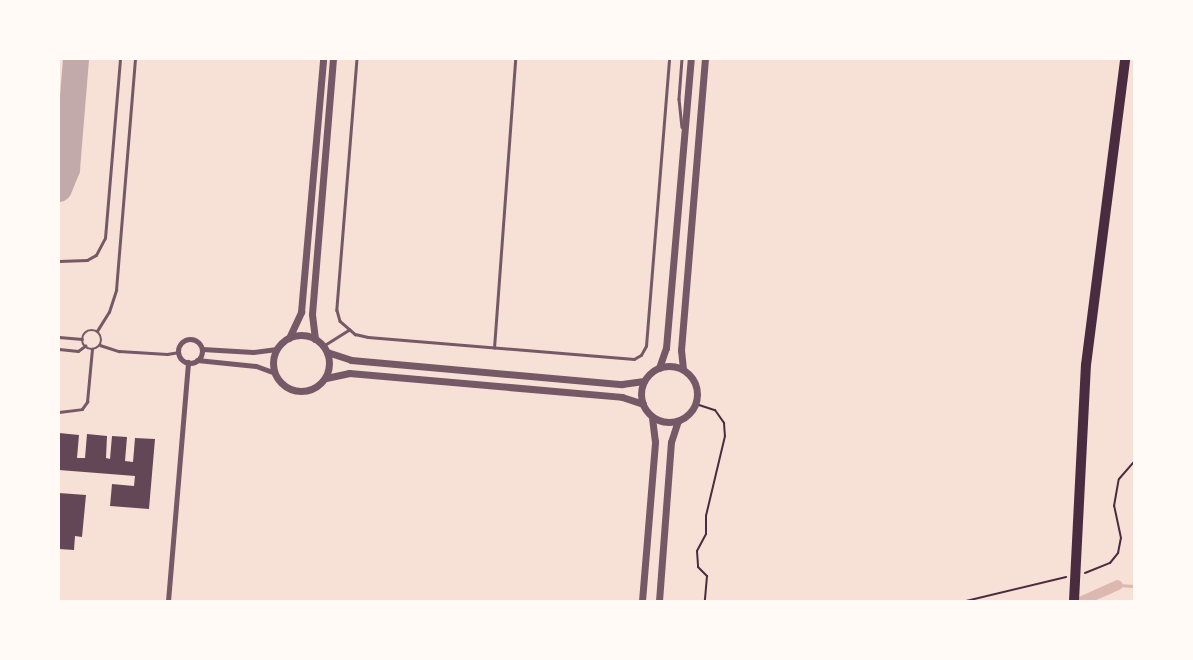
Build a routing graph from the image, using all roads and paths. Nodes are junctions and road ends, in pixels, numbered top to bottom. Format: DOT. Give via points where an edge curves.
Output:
graph roads {
  1 [pos="120,59"];
  2 [pos="135,59"];
  3 [pos="322,59"];
  4 [pos="333,59"];
  5 [pos="357,59"];
  6 [pos="515,59"];
  7 [pos="669,59"];
  8 [pos="682,59"];
  9 [pos="690,59"];
  10 [pos="705,59"];
  11 [pos="1125,59"];
  12 [pos="684,142"];
  13 [pos="59,262"];
  14 [pos="349,330"];
  15 [pos="97,331"];
  16 [pos="59,337"];
  17 [pos="289,338"];
  18 [pos="82,339"];
  19 [pos="315,339"];
  20 [pos="100,345"];
  21 [pos="85,346"];
  22 [pos="494,348"];
  23 [pos="59,349"];
  24 [pos="92,349"];
  25 [pos="202,349"];
  26 [pos="277,349"];
  27 [pos="325,349"];
  28 [pos="179,352"];
  29 [pos="197,360"];
  30 [pos="188,362"];
  31 [pos="659,368"];
  32 [pos="683,369"];
  33 [pos="274,373"];
  34 [pos="326,378"];
  35 [pos="644,381"];
  36 [pos="643,404"];
  37 [pos="696,404"];
  38 [pos="59,412"];
  39 [pos="652,416"];
  40 [pos="678,421"];
  41 [pos="168,601"];
  42 [pos="642,601"];
  43 [pos="659,601"];
  44 [pos="705,601"];
  45 [pos="1074,601"];
  1 -- 13 [label="lane" via="105,238 96,255 87,260"];
  2 -- 15 [label="lane" via="116,290 109,312"];
  3 -- 17 [label="street" via="302,312"];
  4 -- 19 [label="street" via="312,314"];
  5 -- 14 [label="lane" via="337,310 340,321"];
  6 -- 22 [label="lane"];
  7 -- 22 [label="lane" via="646,346 641,355 634,359"];
  8 -- 12 [label="lane" via="679,99"];
  9 -- 12 [label="street"];
  10 -- 32 [label="street" via="681,350"];
  11 -- 45 [label="highway" via="1086,365"];
  12 -- 31 [label="street" via="666,348"];
  14 -- 22 [label="lane" via="368,337"];
  14 -- 27 [label="lane"];
  15 -- 18 [label="lane" via="88,330"];
  15 -- 20 [label="lane"];
  16 -- 18 [label="lane"];
  17 -- 19 [label="street"];
  17 -- 26 [label="street"];
  18 -- 21 [label="lane"];
  19 -- 27 [label="street"];
  20 -- 24 [label="lane"];
  20 -- 28 [label="lane" via="119,351"];
  21 -- 23 [label="lane" via="78,351"];
  21 -- 24 [label="lane"];
  24 -- 38 [label="lane" via="87,402 82,409"];
  25 -- 26 [label="street" via="253,352"];
  25 -- 28 [label="street" via="198,342 187,340 181,344"];
  25 -- 29 [label="street"];
  26 -- 33 [label="street"];
  27 -- 34 [label="street" via="330,365"];
  27 -- 35 [label="street" via="370,362 622,384"];
  28 -- 30 [label="street"];
  29 -- 30 [label="street"];
  29 -- 33 [label="street" via="256,366"];
  30 -- 41 [label="street"];
  31 -- 32 [label="street"];
  31 -- 35 [label="street"];
  32 -- 37 [label="street" via="695,382"];
  33 -- 34 [label="street" via="286,387 303,392 320,385"];
  34 -- 36 [label="street" via="359,374 622,397"];
  35 -- 36 [label="street"];
  36 -- 39 [label="street"];
  37 -- 40 [label="street" via="687,417"];
  37 -- 44 [label="path" via="715,410 724,423 725,436 706,516 706,534 697,551 698,567 707,576"];
  39 -- 40 [label="street" via="660,421"];
  39 -- 42 [label="street" via="655,442"];
  40 -- 43 [label="street" via="671,442"];
}
